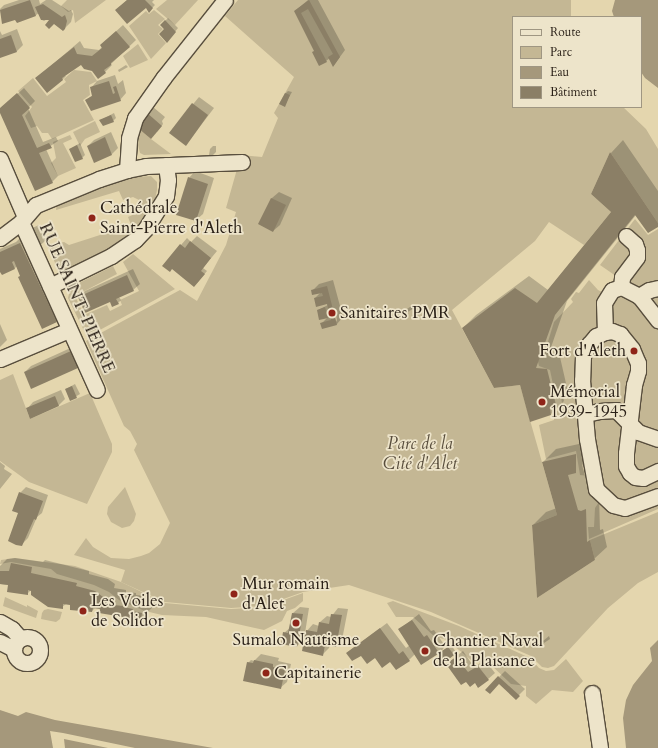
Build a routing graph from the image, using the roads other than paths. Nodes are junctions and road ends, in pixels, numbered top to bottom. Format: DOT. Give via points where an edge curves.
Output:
graph roads {
  1 [pos="225,0"];
  2 [pos="0,159"];
  3 [pos="242,162"];
  4 [pos="166,165"];
  5 [pos="127,170"];
  6 [pos="23,220"];
  7 [pos="626,236"];
  8 [pos="0,238"];
  9 [pos="50,286"];
  10 [pos="621,287"];
  11 [pos="658,288"];
  12 [pos="639,296"];
  13 [pos="658,320"];
  14 [pos="69,330"];
  15 [pos="605,332"];
  16 [pos="0,359"];
  17 [pos="97,390"];
  18 [pos="586,414"];
  19 [pos="629,425"];
  20 [pos="658,439"];
  21 [pos="658,471"];
  22 [pos="658,496"];
  23 [pos="0,622"];
  24 [pos="0,642"];
  25 [pos="592,693"];
  26 [pos="600,748"];
  1 -- 5 [label="street" via="164,76 135,118 129,138"];
  2 -- 6 [label="street, RUE SAINT-PIERRE"];
  3 -- 4 [label="street"];
  4 -- 5 [label="street"];
  4 -- 9 [label="street" via="166,196 136,240 111,256"];
  5 -- 6 [label="street" via="36,205"];
  6 -- 8 [label="street"];
  6 -- 9 [label="street, RUE SAINT-PIERRE"];
  7 -- 10 [label="street" via="635,244 637,257 622,277"];
  9 -- 14 [label="street, RUE SAINT-PIERRE"];
  10 -- 12 [label="street"];
  10 -- 15 [label="street" via="612,290 604,303"];
  11 -- 12 [label="street"];
  12 -- 13 [label="street"];
  14 -- 16 [label="street"];
  14 -- 17 [label="street, RUE SAINT-PIERRE"];
  15 -- 18 [label="street" via="596,336 583,356 582,380"];
  15 -- 19 [label="street" via="620,334 636,357 638,371"];
  18 -- 19 [label="street" via="616,410"];
  18 -- 22 [label="street" via="596,489 613,506 625,508"];
  19 -- 20 [label="street" via="638,432"];
  19 -- 21 [label="street" via="626,466 630,473 643,478"];
  23 -- 24 [label="street" via="12,629 18,644"];
  25 -- 26 [label="street"];
}
